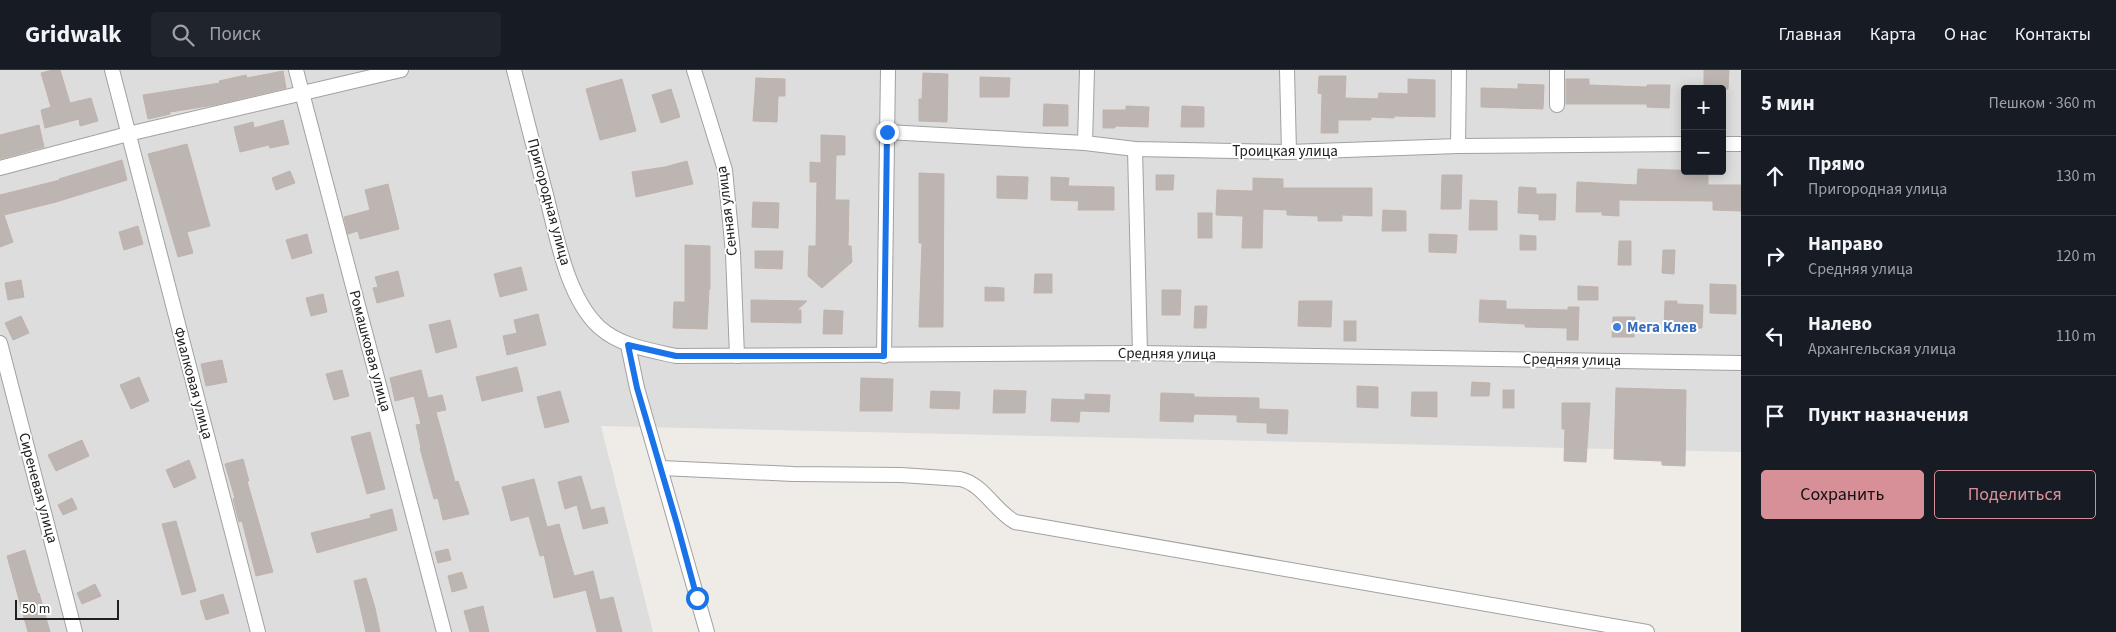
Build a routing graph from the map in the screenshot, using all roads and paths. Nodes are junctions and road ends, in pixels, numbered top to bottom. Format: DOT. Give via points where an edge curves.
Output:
graph roads {
  1 [pos="112,70"];
  2 [pos="296,70"];
  3 [pos="401,70"];
  4 [pos="514,70"];
  5 [pos="694,70"];
  6 [pos="888,70"];
  7 [pos="1087,70"];
  8 [pos="1287,70"];
  9 [pos="1460,70"];
  10 [pos="1557,70"];
  11 [pos="302,93"];
  12 [pos="1557,105"];
  13 [pos="887,132"];
  14 [pos="128,134"];
  15 [pos="1085,143"];
  16 [pos="1681,144"];
  17 [pos="1726,144"];
  18 [pos="1741,144"];
  19 [pos="1458,146"];
  20 [pos="1136,150"];
  21 [pos="1289,152"];
  22 [pos="0,168"];
  23 [pos="599,328"];
  24 [pos="0,343"];
  25 [pos="628,345"];
  26 [pos="1140,353"];
  27 [pos="737,356"];
  28 [pos="884,356"];
  29 [pos="1741,363"];
  30 [pos="661,468"];
  31 [pos="75,632"];
  32 [pos="258,632"];
  33 [pos="444,632"];
  34 [pos="708,632"];
  35 [pos="1647,632"];
  1 -- 14 [label="street, Фиалковая улица"];
  2 -- 11 [label="street, Ромашковая улица"];
  3 -- 11 [label="street"];
  4 -- 23 [label="street, Пригородная улица" via="564,262 580,304"];
  5 -- 27 [label="street, Сенная улица" via="725,170 733,253"];
  6 -- 13 [label="street"];
  7 -- 15 [label="street"];
  8 -- 21 [label="street"];
  9 -- 19 [label="street"];
  10 -- 12 [label="street"];
  11 -- 14 [label="street"];
  11 -- 33 [label="street, Ромашковая улица"];
  13 -- 15 [label="street, Троицкая улица"];
  13 -- 28 [label="street"];
  14 -- 22 [label="street"];
  14 -- 32 [label="street, Фиалковая улица"];
  15 -- 20 [label="street, Троицкая улица"];
  16 -- 19 [label="street, Троицкая улица"];
  17 -- 18 [label="street"];
  19 -- 21 [label="street, Троицкая улица"];
  20 -- 21 [label="street, Троицкая улица"];
  20 -- 26 [label="street"];
  23 -- 25 [label="street, Средняя улица"];
  24 -- 31 [label="street, Сиреневая улица"];
  25 -- 27 [label="street, Средняя улица" via="676,356"];
  25 -- 30 [label="street"];
  26 -- 28 [label="street, Средняя улица"];
  26 -- 29 [label="street, Средняя улица"];
  27 -- 28 [label="street, Средняя улица"];
  30 -- 34 [label="street"];
  30 -- 35 [label="street" via="960,478 969,481 1003,515 1015,522"];
}
